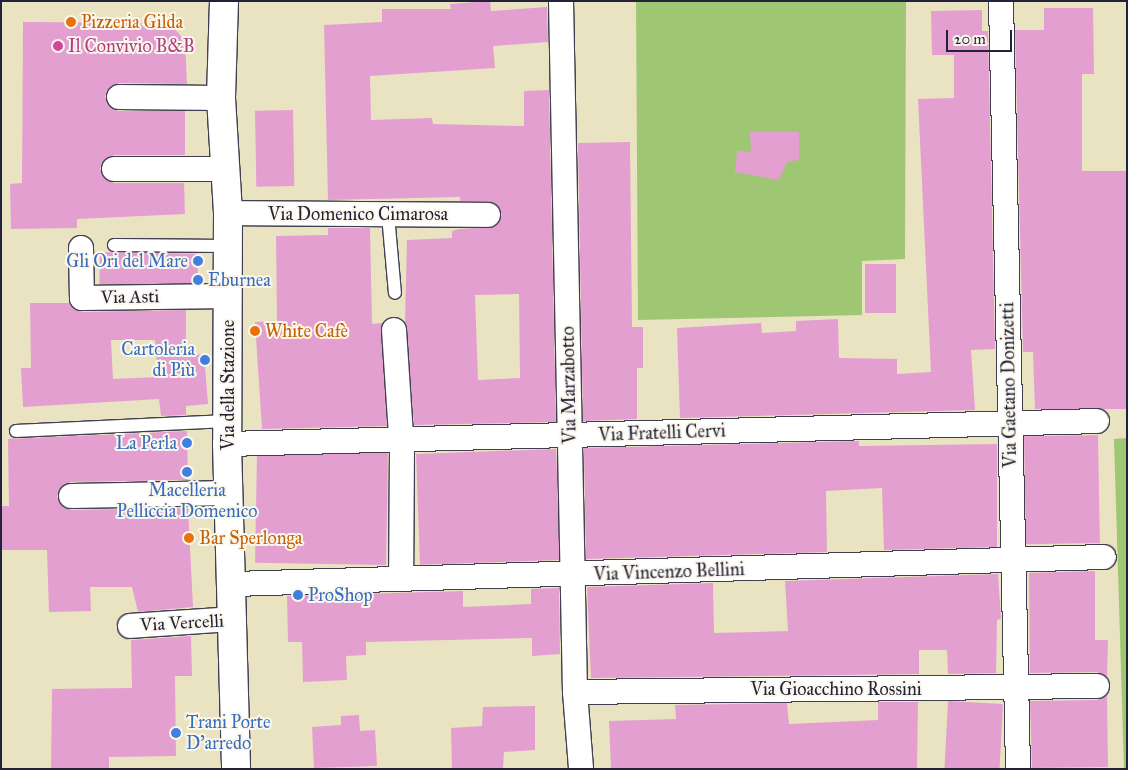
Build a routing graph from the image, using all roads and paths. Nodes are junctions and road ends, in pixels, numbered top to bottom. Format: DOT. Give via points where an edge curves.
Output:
graph roads {
  1 [pos="224,1"];
  2 [pos="561,1"];
  3 [pos="1001,1"];
  4 [pos="119,97"];
  5 [pos="221,98"];
  6 [pos="222,169"];
  7 [pos="114,170"];
  8 [pos="228,213"];
  9 [pos="388,215"];
  10 [pos="488,216"];
  11 [pos="114,245"];
  12 [pos="227,246"];
  13 [pos="81,248"];
  14 [pos="395,294"];
  15 [pos="228,296"];
  16 [pos="394,330"];
  17 [pos="1098,420"];
  18 [pos="1008,424"];
  19 [pos="16,430"];
  20 [pos="227,433"];
  21 [pos="570,436"];
  22 [pos="401,441"];
  23 [pos="230,493"];
  24 [pos="71,496"];
  25 [pos="1104,558"];
  26 [pos="1014,559"];
  27 [pos="574,576"];
  28 [pos="401,579"];
  29 [pos="234,584"];
  30 [pos="234,619"];
  31 [pos="130,626"];
  32 [pos="1098,686"];
  33 [pos="1019,688"];
  34 [pos="575,692"];
  35 [pos="236,769"];
  36 [pos="581,769"];
  37 [pos="1018,769"];
  1 -- 5 [label="street, Via della Stazione"];
  2 -- 21 [label="street, Via Marzabotto"];
  3 -- 18 [label="street, Via Gaetano Donizetti"];
  4 -- 5 [label="street"];
  5 -- 6 [label="street, Via della Stazione"];
  6 -- 7 [label="street"];
  6 -- 8 [label="street, Via della Stazione"];
  8 -- 9 [label="street, Via Domenico Cimarosa"];
  8 -- 12 [label="street, Via della Stazione"];
  9 -- 10 [label="street, Via Domenico Cimarosa"];
  9 -- 14 [label="lane"];
  11 -- 12 [label="lane"];
  12 -- 15 [label="street, Via della Stazione"];
  13 -- 15 [label="street, Via Asti" via="82,298"];
  15 -- 20 [label="street, Via della Stazione"];
  16 -- 22 [label="street"];
  17 -- 18 [label="street, Via Fratelli Cervi"];
  18 -- 21 [label="street, Via Fratelli Cervi"];
  18 -- 26 [label="street, Via Gaetano Donizetti"];
  19 -- 20 [label="lane"];
  20 -- 22 [label="street, Via Fratelli Cervi"];
  20 -- 23 [label="street, Via della Stazione"];
  21 -- 22 [label="street, Via Fratelli Cervi"];
  21 -- 27 [label="street, Via Marzabotto"];
  22 -- 28 [label="street"];
  23 -- 24 [label="street"];
  23 -- 29 [label="street, Via della Stazione"];
  25 -- 26 [label="street, Via Vincenzo Bellini"];
  26 -- 27 [label="street, Via Vincenzo Bellini"];
  26 -- 33 [label="street, Via Gaetano Donizetti"];
  27 -- 28 [label="street, Via Vincenzo Bellini"];
  27 -- 34 [label="street, Via Marzabotto"];
  28 -- 29 [label="street, Via Vincenzo Bellini"];
  29 -- 30 [label="street, Via della Stazione"];
  30 -- 31 [label="street, Via Vercelli"];
  30 -- 35 [label="street, Via della Stazione"];
  32 -- 33 [label="street, Via Gioacchino Rossini"];
  33 -- 34 [label="street, Via Gioacchino Rossini"];
  33 -- 37 [label="street, Via Gaetano Donizetti"];
  34 -- 36 [label="street, Via Marzabotto"];
}
